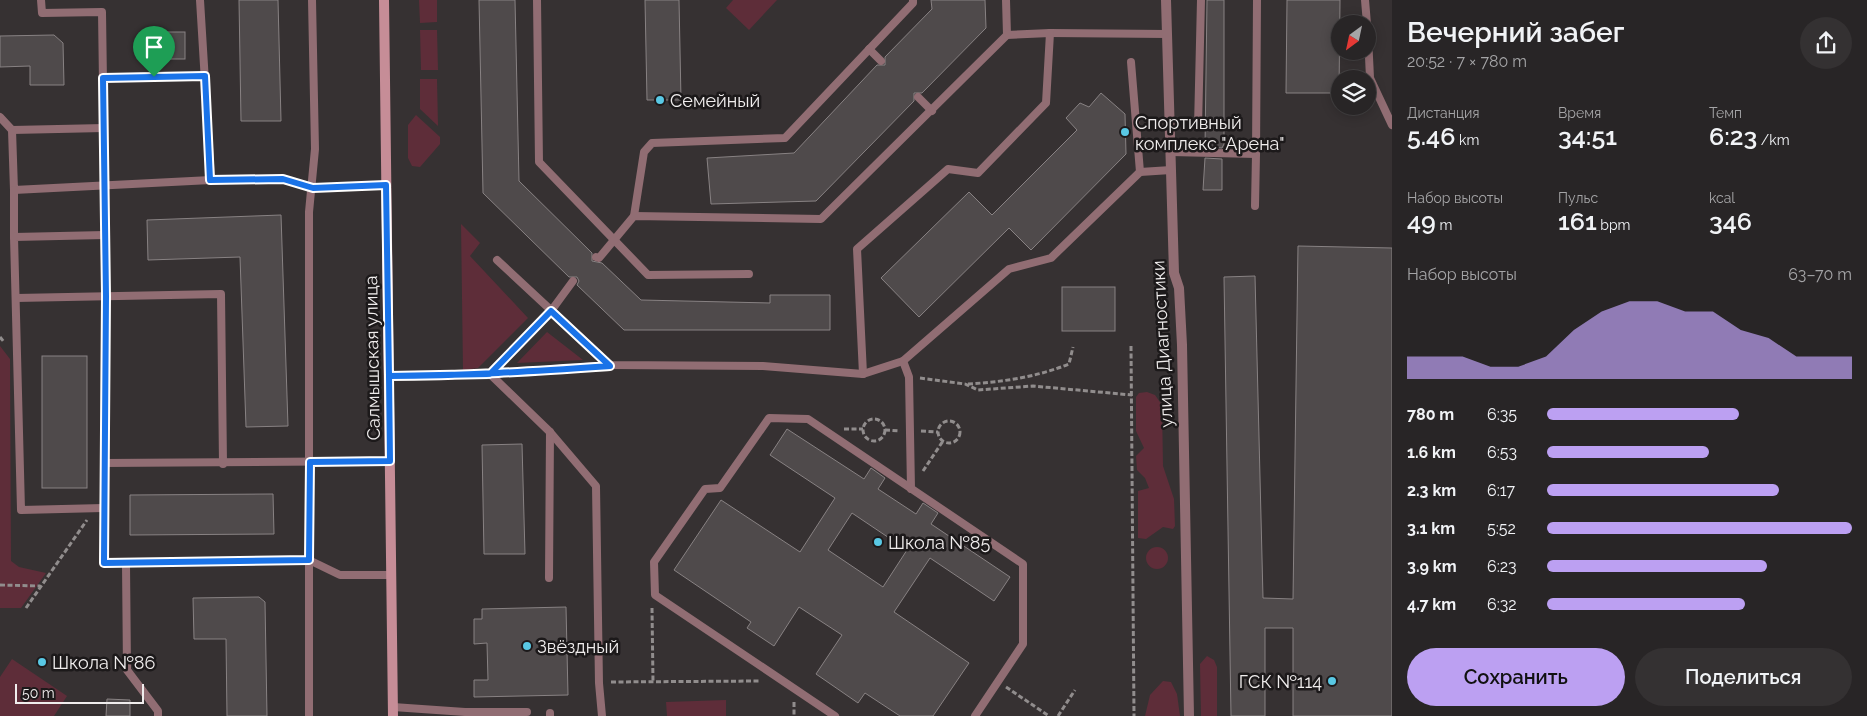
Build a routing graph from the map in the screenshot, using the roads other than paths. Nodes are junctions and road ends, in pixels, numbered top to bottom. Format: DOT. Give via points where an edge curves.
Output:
graph roads {
  1 [pos="41,0"];
  2 [pos="200,0"];
  3 [pos="312,0"];
  4 [pos="384,0"];
  5 [pos="536,0"];
  6 [pos="913,0"];
  7 [pos="1006,0"];
  8 [pos="1166,0"];
  9 [pos="1201,0"];
  10 [pos="1257,0"];
  11 [pos="1365,0"];
  12 [pos="1366,15"];
  13 [pos="1050,33"];
  14 [pos="1167,34"];
  15 [pos="1008,35"];
  16 [pos="869,49"];
  17 [pos="1369,60"];
  18 [pos="881,62"];
  19 [pos="1131,62"];
  20 [pos="205,76"];
  21 [pos="103,78"];
  22 [pos="918,97"];
  23 [pos="932,111"];
  24 [pos="0,117"];
  25 [pos="1392,125"];
  26 [pos="1198,127"];
  27 [pos="104,128"];
  28 [pos="12,130"];
  29 [pos="1170,152"];
  30 [pos="1256,154"];
  31 [pos="1171,170"];
  32 [pos="1140,172"];
  33 [pos="210,180"];
  34 [pos="386,185"];
  35 [pos="104,186"];
  36 [pos="313,188"];
  37 [pos="14,190"];
  38 [pos="1255,206"];
  39 [pos="634,216"];
  40 [pos="105,235"];
  41 [pos="14,237"];
  42 [pos="616,241"];
  43 [pos="596,257"];
  44 [pos="497,260"];
  45 [pos="749,274"];
  46 [pos="573,281"];
  47 [pos="106,296"];
  48 [pos="16,298"];
  49 [pos="551,311"];
  50 [pos="902,361"];
  51 [pos="610,366"];
  52 [pos="490,374"];
  53 [pos="863,374"];
  54 [pos="389,376"];
  55 [pos="550,432"];
  56 [pos="390,461"];
  57 [pos="310,462"];
  58 [pos="104,464"];
  59 [pos="223,464"];
  60 [pos="911,489"];
  61 [pos="103,508"];
  62 [pos="309,560"];
  63 [pos="126,564"];
  64 [pos="391,575"];
  65 [pos="549,578"];
  66 [pos="393,712"];
  67 [pos="527,712"];
  68 [pos="158,716"];
  69 [pos="310,716"];
  70 [pos="602,716"];
  71 [pos="836,716"];
  72 [pos="976,716"];
  73 [pos="1189,716"];
  1 -- 21 [label="lane" via="42,13 102,12"];
  2 -- 20 [label="lane"];
  3 -- 36 [label="lane"];
  4 -- 34 [label="main road, Салмышская улица"];
  5 -- 42 [label="lane" via="540,162"];
  6 -- 16 [label="lane"];
  7 -- 15 [label="lane"];
  8 -- 14 [label="street, улица Диагностики"];
  9 -- 26 [label="lane"];
  10 -- 30 [label="lane"];
  11 -- 12 [label="lane"];
  13 -- 14 [label="lane"];
  13 -- 15 [label="lane"];
  13 -- 53 [label="lane" via="1046,103 978,172 948,169 857,249"];
  14 -- 29 [label="street, улица Диагностики"];
  15 -- 23 [label="lane"];
  16 -- 18 [label="lane"];
  16 -- 39 [label="lane" via="785,138 652,143 644,152"];
  17 -- 25 [label="lane" via="1370,78"];
  19 -- 32 [label="lane"];
  20 -- 21 [label="lane"];
  20 -- 33 [label="lane"];
  21 -- 27 [label="lane"];
  22 -- 23 [label="lane"];
  23 -- 39 [label="lane" via="821,219"];
  24 -- 28 [label="lane"];
  27 -- 28 [label="lane"];
  27 -- 35 [label="lane"];
  28 -- 37 [label="lane"];
  29 -- 30 [label="lane"];
  29 -- 31 [label="street, улица Диагностики"];
  30 -- 38 [label="lane"];
  31 -- 32 [label="lane"];
  31 -- 73 [label="street, улица Диагностики" via="1174,273 1179,288 1182,345"];
  32 -- 50 [label="lane" via="1051,258 1008,269"];
  33 -- 35 [label="lane"];
  33 -- 36 [label="lane" via="283,179"];
  34 -- 36 [label="lane"];
  34 -- 54 [label="main road, Салмышская улица"];
  35 -- 37 [label="lane"];
  35 -- 40 [label="lane"];
  36 -- 57 [label="lane" via="309,212"];
  37 -- 41 [label="lane"];
  39 -- 42 [label="lane"];
  40 -- 41 [label="lane"];
  40 -- 47 [label="lane"];
  41 -- 48 [label="lane"];
  42 -- 43 [label="lane" via="600,258"];
  42 -- 45 [label="lane" via="648,274"];
  44 -- 49 [label="lane"];
  46 -- 49 [label="lane"];
  47 -- 48 [label="lane"];
  47 -- 58 [label="lane"];
  47 -- 59 [label="lane" via="221,294"];
  48 -- 61 [label="lane" via="21,510"];
  49 -- 51 [label="lane"];
  49 -- 52 [label="lane"];
  50 -- 53 [label="lane"];
  50 -- 60 [label="lane" via="908,377"];
  51 -- 52 [label="lane"];
  51 -- 53 [label="lane" via="763,366"];
  52 -- 54 [label="lane"];
  52 -- 55 [label="lane"];
  54 -- 56 [label="main road, Салмышская улица"];
  55 -- 65 [label="lane"];
  55 -- 70 [label="lane" via="596,486"];
  56 -- 57 [label="lane"];
  56 -- 64 [label="main road, Салмышская улица"];
  57 -- 59 [label="lane"];
  57 -- 62 [label="lane"];
  58 -- 59 [label="lane"];
  58 -- 61 [label="lane"];
  60 -- 71 [label="lane" via="808,419 769,418 720,488 705,489 654,562 655,595"];
  60 -- 72 [label="lane" via="1023,564 1023,644"];
  61 -- 63 [label="lane" via="104,563"];
  62 -- 63 [label="lane"];
  62 -- 64 [label="lane" via="340,575"];
  62 -- 69 [label="lane"];
  63 -- 68 [label="lane" via="127,670 158,711"];
  64 -- 66 [label="main road, Салмышская улица"];
  66 -- 67 [label="lane"];
}
